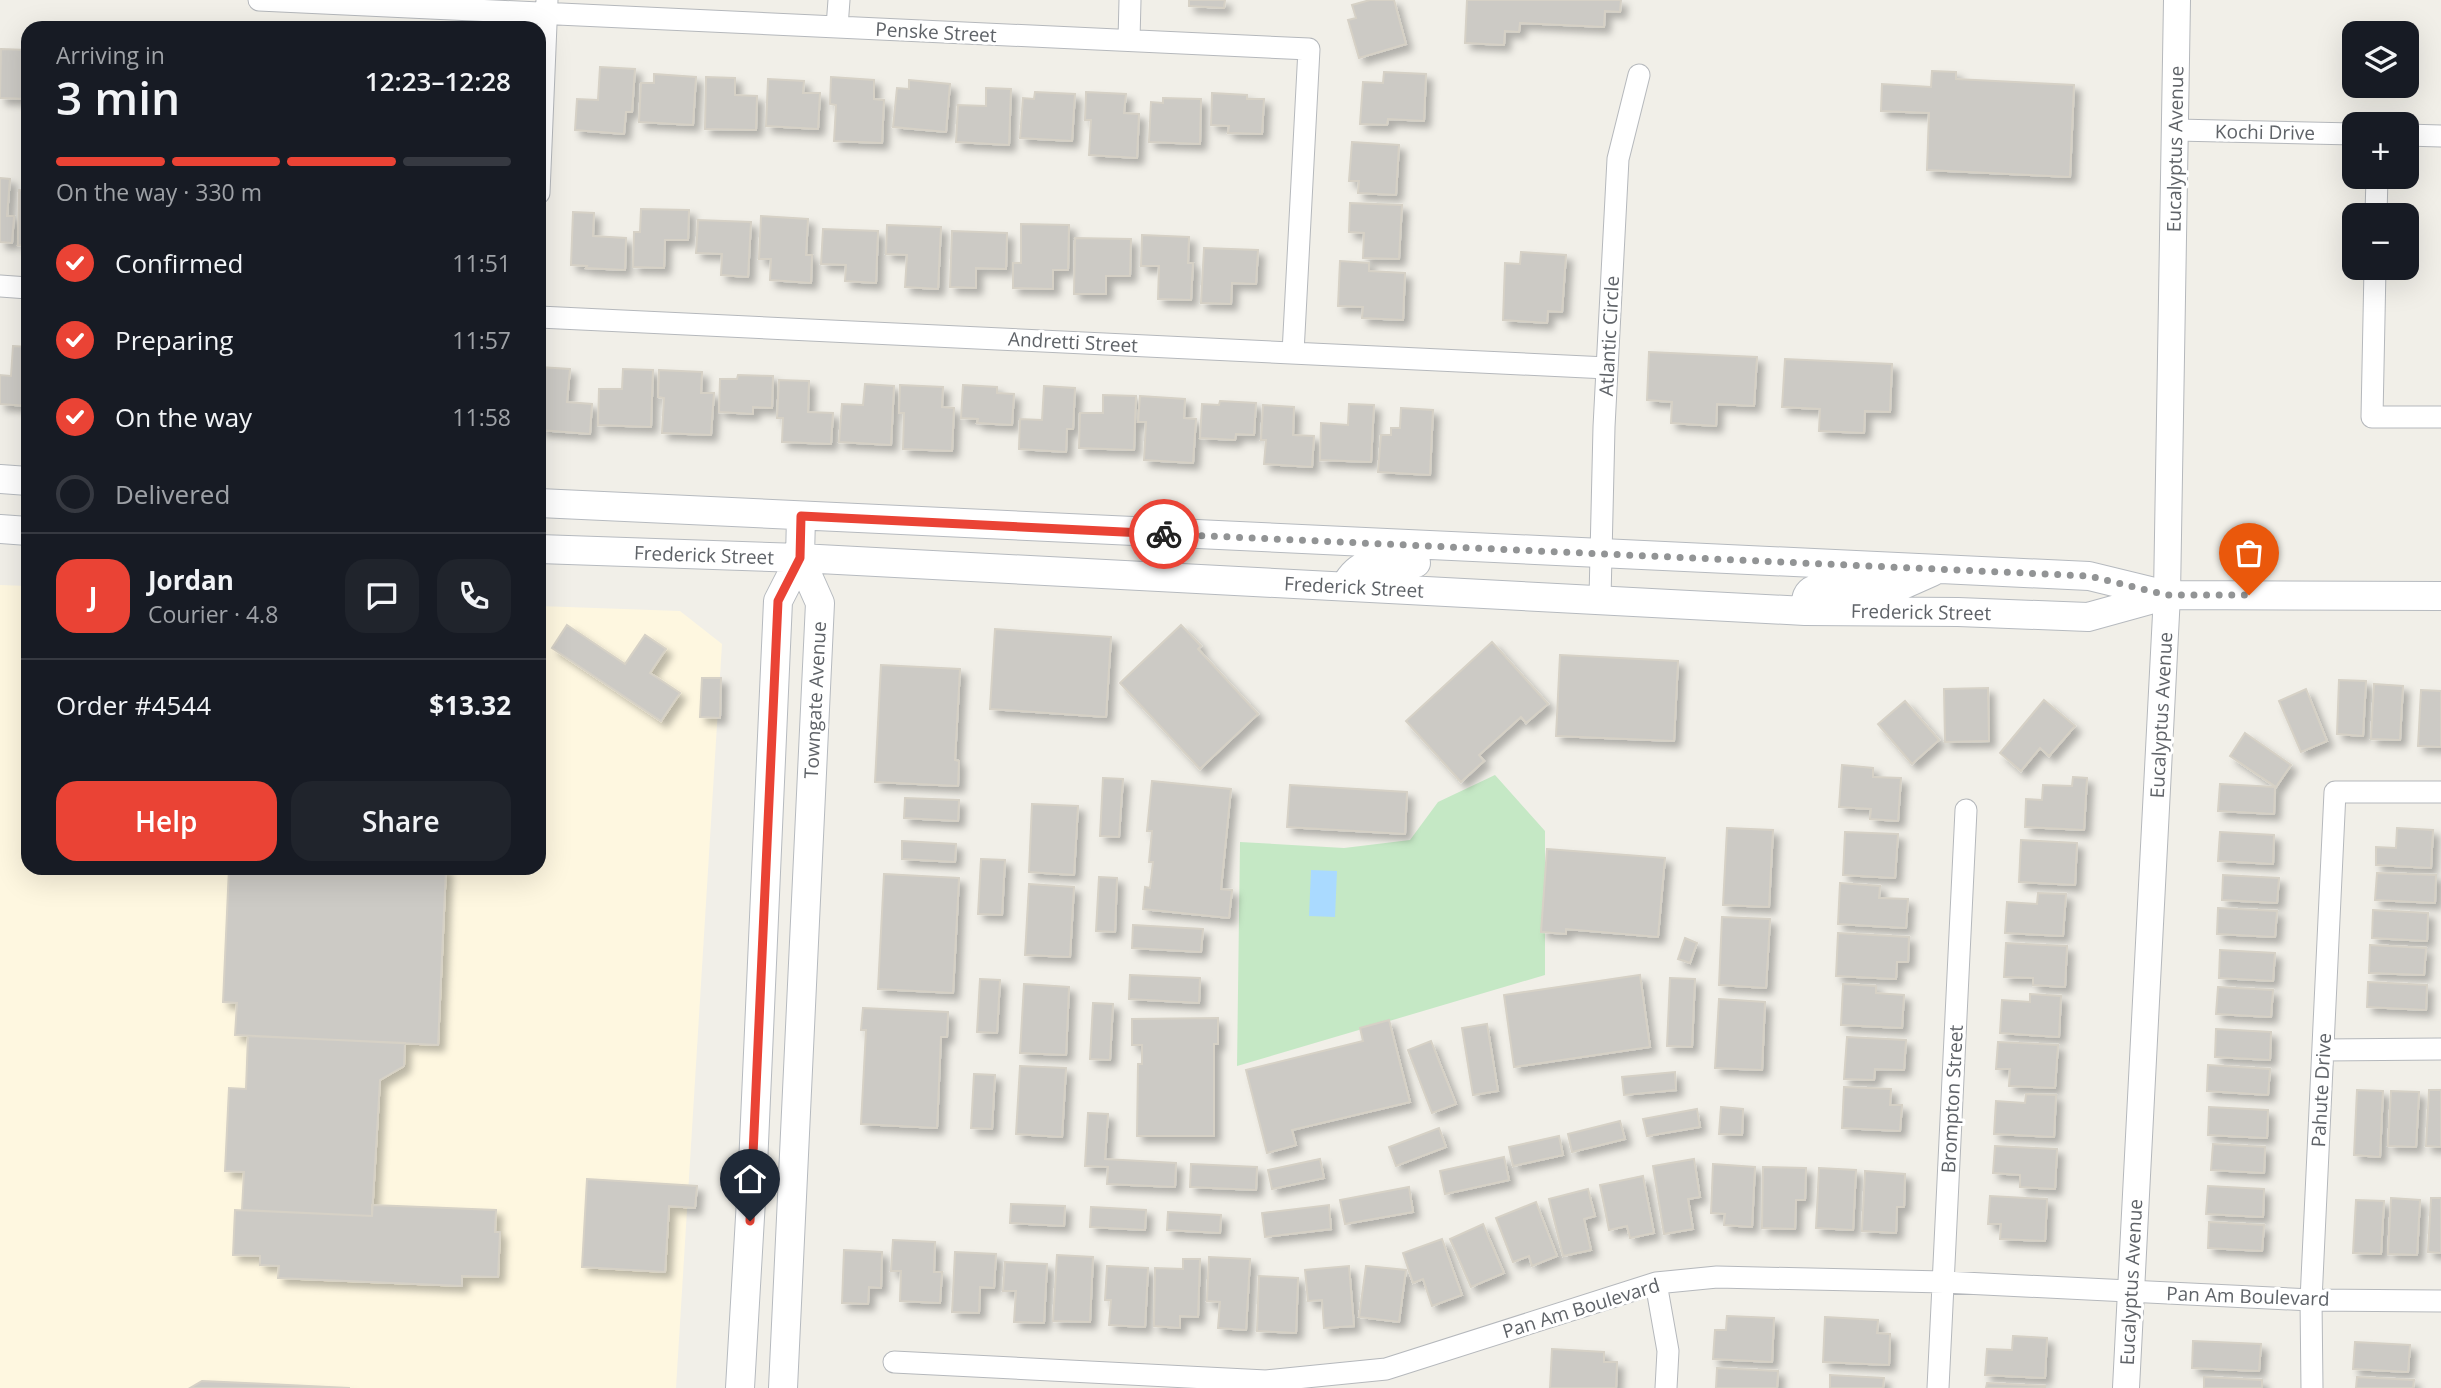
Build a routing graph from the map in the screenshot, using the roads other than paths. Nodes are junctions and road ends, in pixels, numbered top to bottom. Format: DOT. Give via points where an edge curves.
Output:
graph roads {
  1 [pos="259,0"];
  2 [pos="839,0"];
  3 [pos="1130,0"];
  4 [pos="2177,0"];
  5 [pos="547,7"];
  6 [pos="838,27"];
  7 [pos="546,30"];
  8 [pos="1129,40"];
  9 [pos="1639,75"];
  10 [pos="2176,130"];
  11 [pos="2342,134"];
  12 [pos="2419,135"];
  13 [pos="2441,136"];
  14 [pos="2375,280"];
  15 [pos="0,286"];
  16 [pos="21,288"];
  17 [pos="546,317"];
  18 [pos="1293,353"];
  19 [pos="1607,368"];
  20 [pos="2441,417"];
  21 [pos="0,480"];
  22 [pos="21,481"];
  23 [pos="546,503"];
  24 [pos="801,516"];
  25 [pos="0,529"];
  26 [pos="21,530"];
  27 [pos="1487,548"];
  28 [pos="546,549"];
  29 [pos="1600,553"];
  30 [pos="800,558"];
  31 [pos="1938,569"];
  32 [pos="1345,586"];
  33 [pos="2167,595"];
  34 [pos="2441,596"];
  35 [pos="1600,598"];
  36 [pos="1805,611"];
  37 [pos="2441,792"];
  38 [pos="1966,810"];
  39 [pos="761,975"];
  40 [pos="2323,1049"];
  41 [pos="2441,1049"];
  42 [pos="793,1177"];
  43 [pos="1944,1282"];
  44 [pos="1656,1283"];
  45 [pos="2131,1291"];
  46 [pos="2311,1300"];
  47 [pos="2441,1300"];
  48 [pos="741,1359"];
  49 [pos="784,1360"];
  50 [pos="894,1362"];
  51 [pos="1388,1378"];
  52 [pos="740,1388"];
  53 [pos="783,1388"];
  54 [pos="1666,1388"];
  55 [pos="1938,1388"];
  56 [pos="2126,1388"];
  57 [pos="2312,1388"];
  1 -- 5 [label="street, Penske Street"];
  2 -- 6 [label="street"];
  3 -- 8 [label="street"];
  4 -- 10 [label="street, Eucalyptus Avenue"];
  5 -- 6 [label="street, Penske Street"];
  5 -- 7 [label="street"];
  6 -- 8 [label="street, Penske Street"];
  8 -- 18 [label="street, Penske Street" via="1309,49"];
  9 -- 19 [label="street, Atlantic Circle" via="1618,159"];
  10 -- 11 [label="street, Kochi Drive"];
  10 -- 33 [label="street, Eucalyptus Avenue"];
  12 -- 13 [label="street"];
  14 -- 20 [label="street" via="2372,417"];
  15 -- 16 [label="street"];
  17 -- 18 [label="street, Andretti Street"];
  18 -- 19 [label="street, Andretti Street"];
  19 -- 29 [label="street, Atlantic Circle"];
  21 -- 22 [label="main road"];
  23 -- 24 [label="main road, Frederick Street"];
  24 -- 27 [label="main road, Frederick Street"];
  24 -- 30 [label="main road"];
  25 -- 26 [label="main road"];
  27 -- 29 [label="main road, Frederick Street"];
  27 -- 32 [label="main road" via="1473,560 1458,564 1365,565 1352,573"];
  28 -- 30 [label="main road, Frederick Street"];
  29 -- 31 [label="main road, Frederick Street"];
  29 -- 35 [label="street, Atlantic Circle"];
  30 -- 32 [label="main road, Frederick Street"];
  30 -- 39 [label="main road" via="778,601"];
  30 -- 42 [label="main road, Towngate Avenue" via="820,603"];
  31 -- 33 [label="main road, Frederick Street" via="2089,576"];
  31 -- 36 [label="main road" via="1884,590 1815,589 1806,597"];
  32 -- 35 [label="main road, Frederick Street"];
  33 -- 34 [label="main road, Frederick Street"];
  33 -- 36 [label="main road, Frederick Street" via="2088,617"];
  33 -- 45 [label="street, Eucalyptus Avenue"];
  35 -- 36 [label="main road, Frederick Street"];
  37 -- 40 [label="street, Pahute Drive" via="2335,792"];
  38 -- 43 [label="street, Brompton Street"];
  39 -- 42 [label="main road" via="778,1003 773,1152"];
  39 -- 48 [label="main road"];
  40 -- 41 [label="street"];
  40 -- 46 [label="street, Pahute Drive"];
  42 -- 49 [label="main road, Towngate Avenue"];
  43 -- 44 [label="street, Pan Am Boulevard" via="1717,1277"];
  43 -- 45 [label="street, Pan Am Boulevard"];
  43 -- 55 [label="street, Brompton Street"];
  44 -- 51 [label="street, Pan Am Boulevard"];
  44 -- 54 [label="street" via="1668,1351"];
  45 -- 46 [label="street, Pan Am Boulevard"];
  45 -- 56 [label="street, Eucalyptus Avenue"];
  46 -- 47 [label="street, Pan Am Boulevard"];
  46 -- 57 [label="street, Pahute Drive"];
  48 -- 49 [label="main road"];
  48 -- 52 [label="main road"];
  49 -- 53 [label="main road, Towngate Avenue"];
  50 -- 51 [label="street, Pan Am Boulevard" via="1266,1381"];
}
